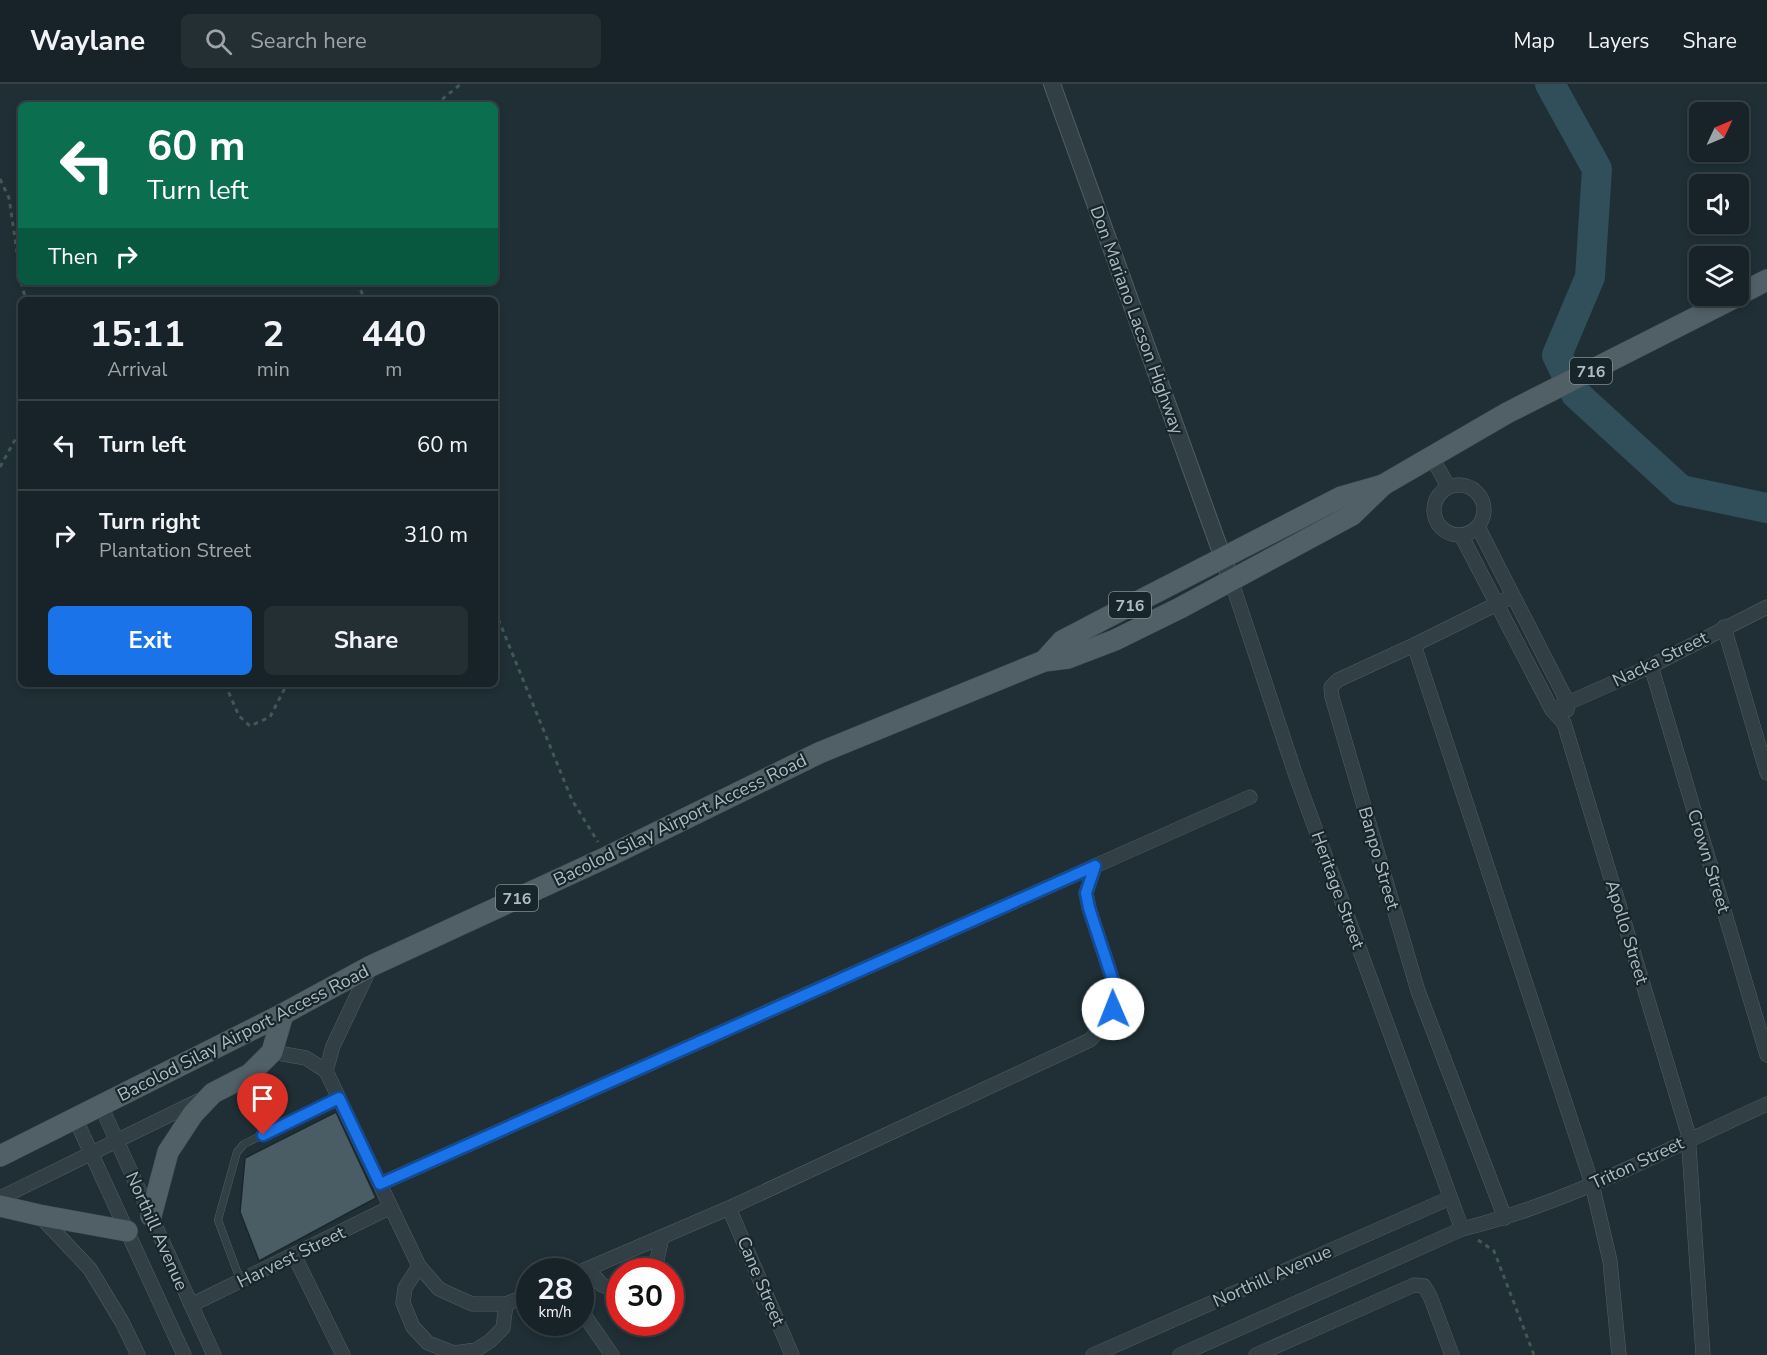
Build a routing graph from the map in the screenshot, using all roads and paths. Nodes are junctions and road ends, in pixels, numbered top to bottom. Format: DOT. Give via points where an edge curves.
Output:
graph roads {
  1 [pos="461,84"];
  2 [pos="1052,84"];
  3 [pos="439,102"];
  4 [pos="0,179"];
  5 [pos="18,260"];
  6 [pos="1767,280"];
  7 [pos="1749,289"];
  8 [pos="1717,306"];
  9 [pos="18,434"];
  10 [pos="1431,456"];
  11 [pos="0,467"];
  12 [pos="1383,484"];
  13 [pos="1448,486"];
  14 [pos="1478,527"];
  15 [pos="1461,535"];
  16 [pos="1222,556"];
  17 [pos="1231,579"];
  18 [pos="1513,596"];
  19 [pos="1496,604"];
  20 [pos="1767,607"];
  21 [pos="498,618"];
  22 [pos="1724,627"];
  23 [pos="1414,645"];
  24 [pos="1044,661"];
  25 [pos="1651,666"];
  26 [pos="226,687"];
  27 [pos="285,687"];
  28 [pos="1568,703"];
  29 [pos="1552,710"];
  30 [pos="1564,723"];
  31 [pos="1767,772"];
  32 [pos="1250,797"];
  33 [pos="607,856"];
  34 [pos="1095,866"];
  35 [pos="371,966"];
  36 [pos="283,1014"];
  37 [pos="272,1052"];
  38 [pos="1767,1055"];
  39 [pos="326,1071"];
  40 [pos="213,1093"];
  41 [pos="339,1098"];
  42 [pos="1767,1104"];
  43 [pos="101,1106"];
  44 [pos="75,1118"];
  45 [pos="1689,1139"];
  46 [pos="117,1140"];
  47 [pos="91,1153"];
  48 [pos="0,1156"];
  49 [pos="380,1184"];
  50 [pos="1592,1184"];
  51 [pos="0,1198"];
  52 [pos="1450,1198"];
  53 [pos="0,1206"];
  54 [pos="391,1207"];
  55 [pos="729,1208"];
  56 [pos="39,1215"];
  57 [pos="151,1216"];
  58 [pos="1505,1218"];
  59 [pos="1462,1229"];
  60 [pos="127,1231"];
  61 [pos="662,1237"];
  62 [pos="294,1255"];
  63 [pos="657,1258"];
  64 [pos="419,1266"];
  65 [pos="594,1267"];
  66 [pos="241,1282"];
  67 [pos="516,1300"];
  68 [pos="507,1304"];
  69 [pos="191,1305"];
  70 [pos="594,1329"];
  71 [pos="138,1355"];
  72 [pos="184,1355"];
  73 [pos="214,1355"];
  74 [pos="343,1355"];
  75 [pos="612,1355"];
  76 [pos="792,1355"];
  77 [pos="1093,1355"];
  78 [pos="1180,1355"];
  79 [pos="1256,1355"];
  80 [pos="1452,1355"];
  81 [pos="1534,1355"];
  82 [pos="1619,1355"];
  83 [pos="1703,1355"];
  1 -- 3 [label="path"];
  2 -- 16 [label="street, Don Mariano Lacson Highway"];
  4 -- 5 [label="path" via="9,198"];
  6 -- 7 [label="main road, Bacolod Silay Airport Access Road / 716"];
  8 -- 10 [label="main road, Bacolod Silay Airport Access Road / 716"];
  9 -- 11 [label="path"];
  10 -- 12 [label="main road, Bacolod Silay Airport Access Road / 716"];
  10 -- 13 [label="street"];
  12 -- 16 [label="main road, Bacolod Silay Airport Access Road / 716" via="1341,497"];
  12 -- 17 [label="main road, Bacolod Silay Airport Access Road / 716" via="1352,515"];
  13 -- 14 [label="street" via="1467,486 1482,499 1483,519"];
  13 -- 15 [label="street" via="1440,492 1433,511 1442,529"];
  14 -- 15 [label="street"];
  14 -- 18 [label="street"];
  15 -- 19 [label="street, Apollo Street"];
  16 -- 17 [label="street, Don Mariano Lacson Highway"];
  16 -- 24 [label="main road, Bacolod Silay Airport Access Road / 716" via="1062,641"];
  17 -- 24 [label="main road, Bacolod Silay Airport Access Road / 716" via="1115,640 1068,658"];
  17 -- 52 [label="street, Heritage Street" via="1296,776"];
  18 -- 19 [label="street, Banpo Street"];
  18 -- 28 [label="street"];
  19 -- 23 [label="street, Banpo Street"];
  19 -- 29 [label="street, Apollo Street"];
  20 -- 22 [label="street, Nacka Street"];
  21 -- 33 [label="path" via="572,800"];
  22 -- 25 [label="street, Nacka Street"];
  22 -- 31 [label="street"];
  23 -- 50 [label="street"];
  23 -- 58 [label="street, Banpo Street" via="1338,680 1331,687 1332,698 1418,991"];
  24 -- 33 [label="main road, Bacolod Silay Airport Access Road / 716" via="819,753"];
  25 -- 28 [label="street, Nacka Street"];
  25 -- 38 [label="street, Crown Street"];
  26 -- 27 [label="path" via="239,716 250,726 270,717"];
  28 -- 29 [label="street, Nacka Street"];
  28 -- 30 [label="street"];
  29 -- 30 [label="street, Apollo Street"];
  30 -- 45 [label="street, Apollo Street"];
  32 -- 34 [label="street"];
  33 -- 35 [label="main road, Bacolod Silay Airport Access Road / 716"];
  34 -- 49 [label="street"];
  34 -- 55 [label="street" via="1086,893 1115,987 1113,1009 1090,1040"];
  35 -- 36 [label="main road, Bacolod Silay Airport Access Road / 716"];
  35 -- 39 [label="street" via="333,1046"];
  36 -- 37 [label="main road"];
  36 -- 43 [label="main road, Bacolod Silay Airport Access Road / 716"];
  37 -- 39 [label="street" via="306,1058"];
  37 -- 40 [label="main road" via="250,1074"];
  39 -- 41 [label="street"];
  40 -- 46 [label="street"];
  40 -- 57 [label="main road" via="193,1114 168,1152"];
  41 -- 49 [label="street"];
  41 -- 66 [label="lane" via="244,1144 237,1152 218,1220"];
  42 -- 45 [label="street, Triton Street"];
  43 -- 44 [label="main road, Bacolod Silay Airport Access Road / 716"];
  43 -- 46 [label="street, Northill Avenue"];
  44 -- 47 [label="street, Northill Avenue"];
  44 -- 48 [label="main road, Bacolod Silay Airport Access Road / 716"];
  45 -- 50 [label="street, Triton Street"];
  45 -- 83 [label="street, Apollo Street"];
  46 -- 47 [label="street"];
  46 -- 57 [label="street, Northill Avenue"];
  47 -- 51 [label="street"];
  47 -- 60 [label="street, Northill Avenue"];
  49 -- 54 [label="street"];
  50 -- 58 [label="street, Triton Street"];
  50 -- 82 [label="street" via="1610,1261"];
  52 -- 59 [label="street, Heritage Street"];
  52 -- 77 [label="street, Northill Avenue"];
  53 -- 56 [label="main road"];
  54 -- 62 [label="street, Harvest Street"];
  54 -- 64 [label="street"];
  55 -- 61 [label="street"];
  55 -- 76 [label="street, Cane Street"];
  56 -- 60 [label="main road"];
  56 -- 71 [label="street" via="90,1269"];
  57 -- 69 [label="street, Northill Avenue"];
  58 -- 59 [label="street, Triton Street"];
  59 -- 78 [label="street, Northill Avenue"];
  59 -- 81 [label="path" via="1494,1251"];
  60 -- 72 [label="street, Northill Avenue"];
  61 -- 63 [label="street"];
  61 -- 65 [label="street"];
  62 -- 66 [label="street, Harvest Street"];
  62 -- 74 [label="street"];
  64 -- 68 [label="street" via="439,1289 472,1304"];
  64 -- 68 [label="street" via="405,1288 403,1304 413,1327 428,1343 454,1353 476,1350 503,1328"];
  66 -- 69 [label="street, Harvest Street"];
  67 -- 68 [label="street"];
  69 -- 73 [label="street, Northill Avenue"];
  70 -- 75 [label="street"];
  79 -- 80 [label="street" via="1414,1285 1424,1286 1430,1296"];
}
